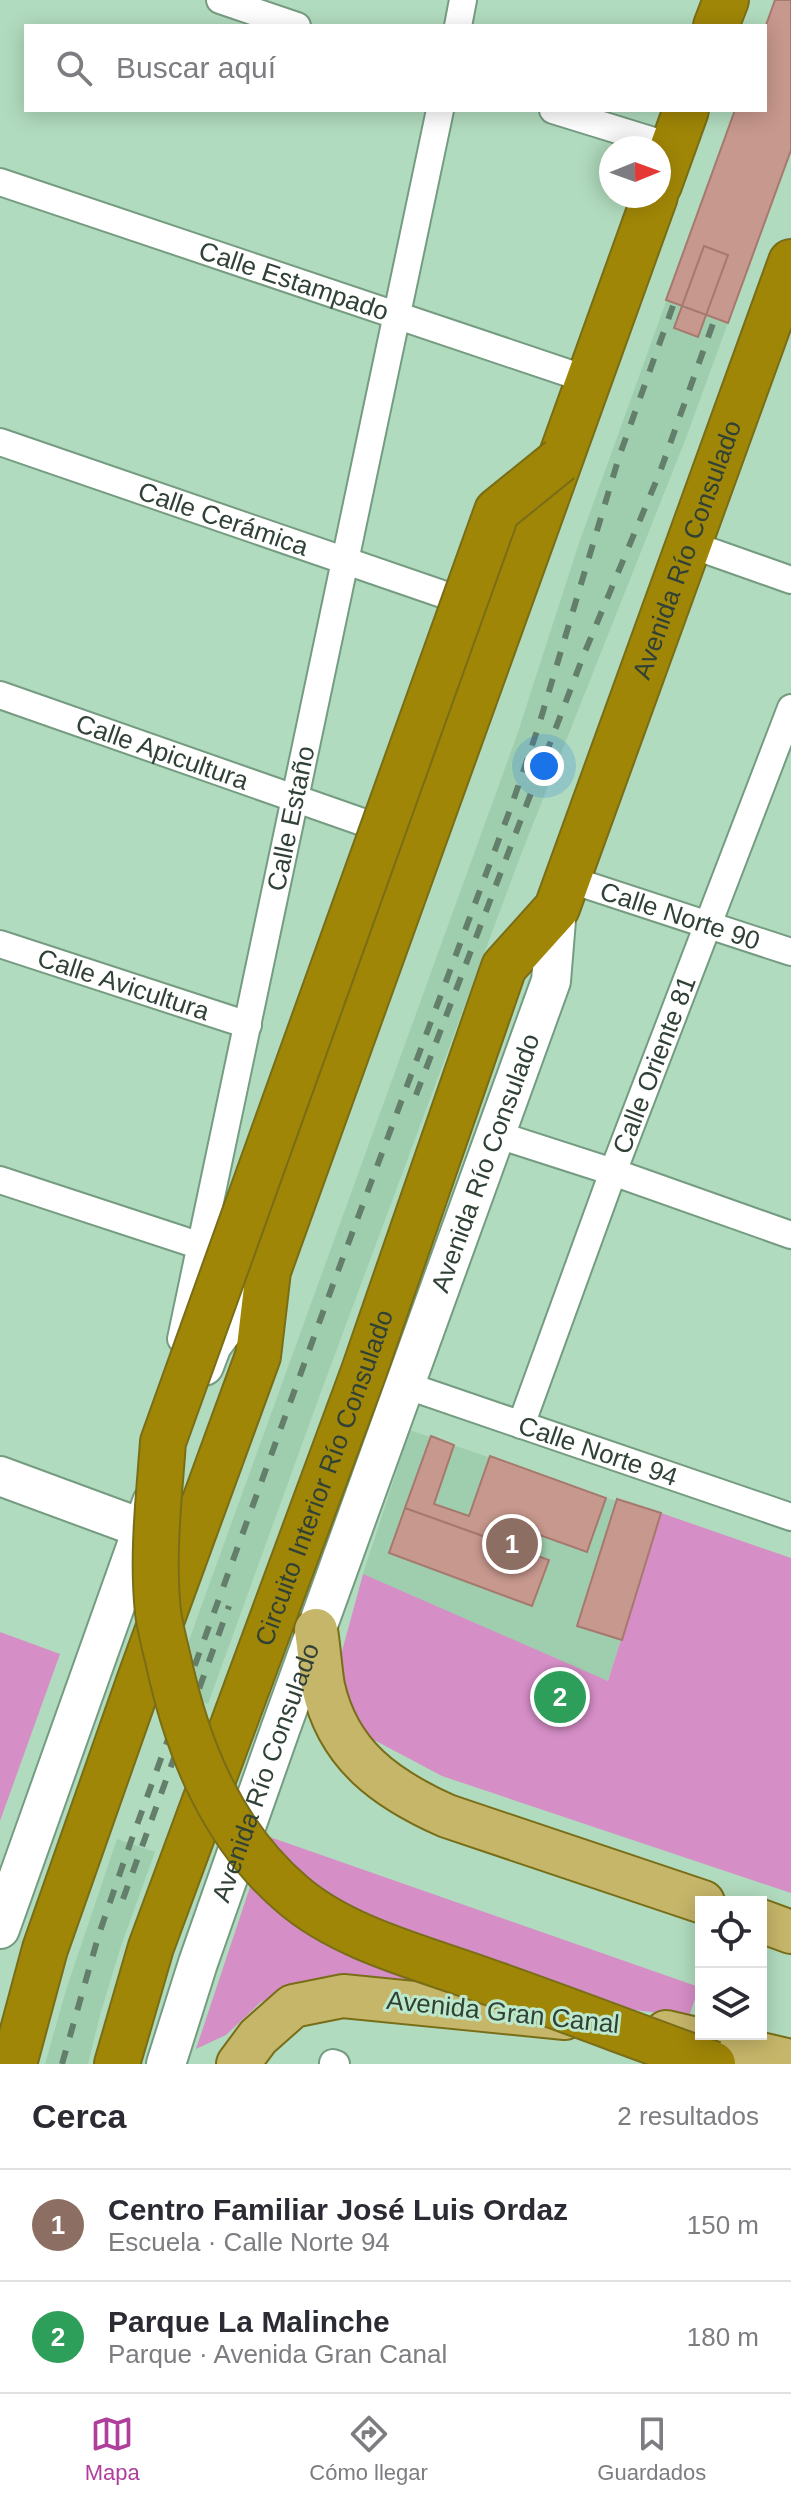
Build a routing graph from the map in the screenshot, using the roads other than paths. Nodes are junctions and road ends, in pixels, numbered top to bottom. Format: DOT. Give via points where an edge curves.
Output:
graph roads {
  1 [pos="220,0"];
  2 [pos="463,0"];
  3 [pos="726,0"];
  4 [pos="291,24"];
  5 [pos="458,24"];
  6 [pos="717,24"];
  7 [pos="440,112"];
  8 [pos="559,112"];
  9 [pos="673,148"];
  10 [pos="0,182"];
  11 [pos="651,208"];
  12 [pos="791,262"];
  13 [pos="397,314"];
  14 [pos="589,380"];
  15 [pos="0,442"];
  16 [pos="560,460"];
  17 [pos="689,544"];
  18 [pos="345,561"];
  19 [pos="791,580"];
  20 [pos="448,596"];
  21 [pos="0,695"];
  22 [pos="791,708"];
  23 [pos="295,798"];
  24 [pos="371,825"];
  25 [pos="562,894"];
  26 [pos="707,924"];
  27 [pos="0,944"];
  28 [pos="791,952"];
  29 [pos="248,1025"];
  30 [pos="495,1134"];
  31 [pos="613,1172"];
  32 [pos="0,1180"];
  33 [pos="791,1235"];
  34 [pos="201,1246"];
  35 [pos="268,1271"];
  36 [pos="405,1385"];
  37 [pos="521,1425"];
  38 [pos="0,1476"];
  39 [pos="791,1517"];
  40 [pos="141,1528"];
  41 [pos="316,1630"];
  42 [pos="695,1899"];
  43 [pos="767,1923"];
  44 [pos="0,1929"];
  45 [pos="791,1932"];
  46 [pos="791,2061"];
  47 [pos="14,2064"];
  48 [pos="117,2064"];
  49 [pos="166,2064"];
  50 [pos="238,2064"];
  51 [pos="713,2064"];
  1 -- 4 [label="street"];
  2 -- 5 [label="street"];
  3 -- 6 [label="highway"];
  7 -- 13 [label="street, Calle Estaño"];
  8 -- 9 [label="street"];
  10 -- 13 [label="street, Calle Estampado"];
  11 -- 14 [label="highway"];
  12 -- 17 [label="highway, Avenida Río Consulado"];
  13 -- 14 [label="street, Calle Estampado"];
  13 -- 18 [label="street, Calle Estaño"];
  14 -- 16 [label="highway"];
  15 -- 18 [label="street, Calle Cerámica"];
  16 -- 35 [label="highway"];
  16 -- 51 [label="highway, bridge" via="497,511 163,1442 156,1528 158,1613 197,1760 227,1820 294,1896 389,1947"];
  17 -- 19 [label="street"];
  17 -- 25 [label="highway, Avenida Río Consulado"];
  18 -- 20 [label="street, Calle Cerámica"];
  18 -- 23 [label="street, Calle Estaño"];
  21 -- 23 [label="street, Calle Apicultura"];
  22 -- 26 [label="street, Calle Oriente 81"];
  23 -- 24 [label="street, Calle Apicultura"];
  23 -- 29 [label="street, Calle Estaño"];
  25 -- 26 [label="street, Calle Norte 90"];
  25 -- 30 [label="main road, Avenida Río Consulado" via="551,981"];
  25 -- 48 [label="highway, Circuito Interior Río Consulado" via="504,967 364,1371 151,1947"];
  26 -- 28 [label="street, Calle Norte 90"];
  26 -- 31 [label="street, Calle Oriente 81"];
  27 -- 29 [label="street, Calle Avicultura"];
  29 -- 34 [label="street, Calle Estaño"];
  30 -- 31 [label="street"];
  30 -- 36 [label="main road, Avenida Río Consulado"];
  31 -- 33 [label="street"];
  31 -- 37 [label="street, Calle Oriente 81"];
  32 -- 34 [label="street"];
  34 -- 40 [label="street, Calle Estaño"];
  35 -- 40 [label="main road" via="212,1345"];
  35 -- 47 [label="highway" via="258,1356 45,1949"];
  36 -- 37 [label="street, Calle Norte 94"];
  36 -- 41 [label="main road, Avenida Río Consulado"];
  37 -- 39 [label="street, Calle Norte 94"];
  38 -- 40 [label="main road"];
  40 -- 44 [label="main road"];
  41 -- 42 [label="main road" via="323,1686 334,1720 371,1772 447,1816"];
  41 -- 49 [label="main road, Avenida Río Consulado"];
  43 -- 45 [label="main road"];
  46 -- 50 [label="main road, Avenida Gran Canal" via="643,2026 343,1996 293,2006 258,2037"];
}
